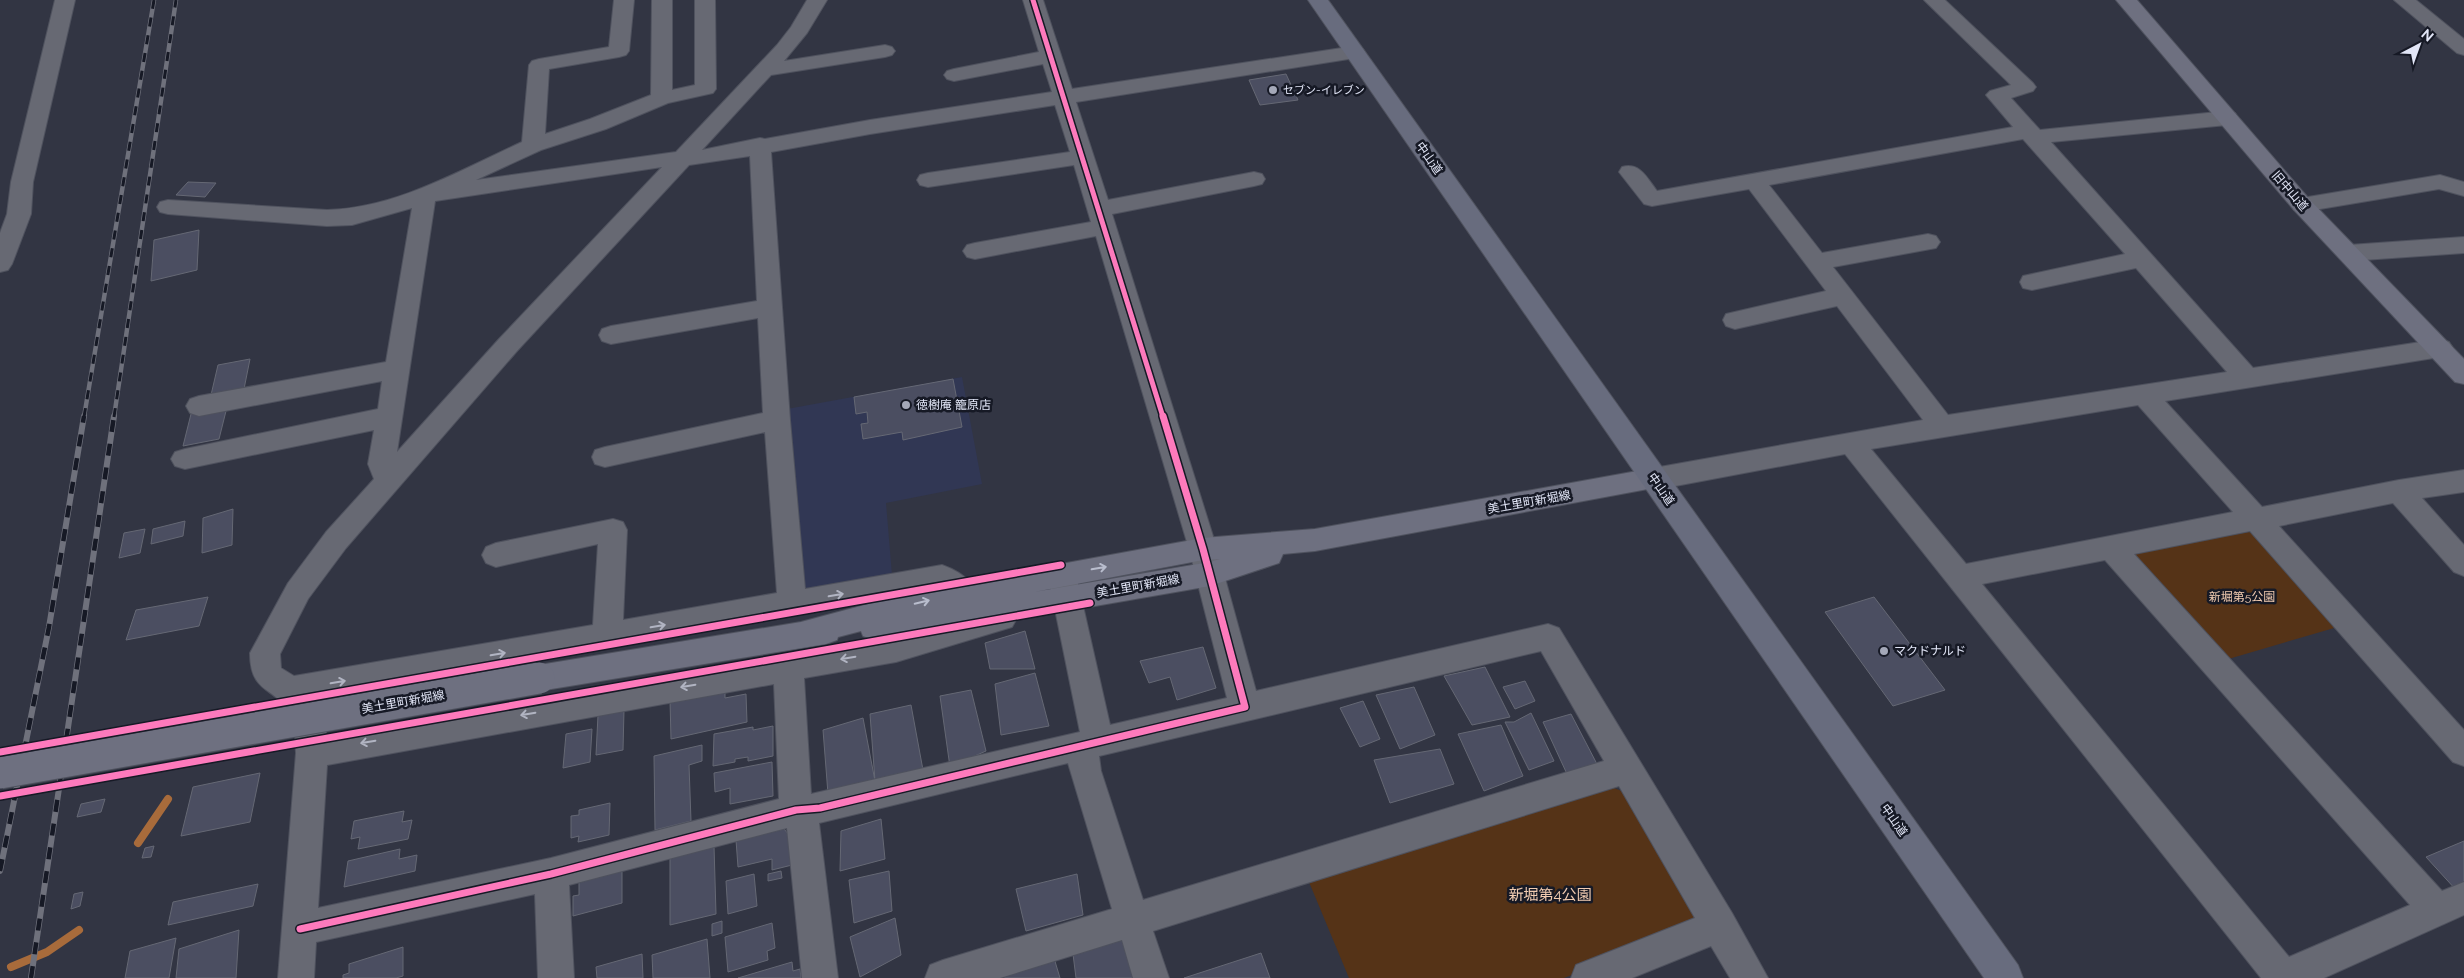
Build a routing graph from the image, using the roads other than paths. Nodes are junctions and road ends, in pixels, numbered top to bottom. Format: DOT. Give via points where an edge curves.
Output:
graph roads {
  1 [pos="65,0"];
  2 [pos="624,0"];
  3 [pos="662,0"];
  4 [pos="705,0"];
  5 [pos="817,0"];
  6 [pos="1033,0"];
  7 [pos="1318,0"];
  8 [pos="1934,0"];
  9 [pos="2126,0"];
  10 [pos="2404,0"];
  11 [pos="2464,49"];
  12 [pos="885,51"];
  13 [pos="1355,52"];
  14 [pos="1051,56"];
  15 [pos="765,70"];
  16 [pos="954,75"];
  17 [pos="662,98"];
  18 [pos="1065,98"];
  19 [pos="2227,118"];
  20 [pos="2030,134"];
  21 [pos="533,145"];
  22 [pos="760,145"];
  23 [pos="1083,157"];
  24 [pos="684,158"];
  25 [pos="1630,172"];
  26 [pos="1254,179"];
  27 [pos="1753,179"];
  28 [pos="928,180"];
  29 [pos="11,183"];
  30 [pos="2464,189"];
  31 [pos="425,195"];
  32 [pos="2302,205"];
  33 [pos="168,207"];
  34 [pos="1102,218"];
  35 [pos="5,242"];
  36 [pos="1928,242"];
  37 [pos="2464,244"];
  38 [pos="975,251"];
  39 [pos="2349,253"];
  40 [pos="2141,259"];
  41 [pos="1816,262"];
  42 [pos="0,264"];
  43 [pos="2032,282"];
  44 [pos="1843,296"];
  45 [pos="770,307"];
  46 [pos="1735,320"];
  47 [pos="611,335"];
  48 [pos="2452,348"];
  49 [pos="398,369"];
  50 [pos="2464,375"];
  51 [pos="2246,377"];
  52 [pos="2144,394"];
  53 [pos="199,406"];
  54 [pos="388,417"];
  55 [pos="776,420"];
  56 [pos="1942,426"];
  57 [pos="1851,443"];
  58 [pos="605,457"];
  59 [pos="185,459"];
  60 [pos="1654,479"];
  61 [pos="388,480"];
  62 [pos="2464,481"];
  63 [pos="2399,491"];
  64 [pos="2257,520"];
  65 [pos="2111,548"];
  66 [pos="496,555"];
  67 [pos="1206,561"];
  68 [pos="2464,564"];
  69 [pos="1960,578"];
  70 [pos="1065,587"];
  71 [pos="792,602"];
  72 [pos="965,605"];
  73 [pos="607,635"];
  74 [pos="788,668"];
  75 [pos="290,690"];
  76 [pos="1245,706"];
  77 [pos="307,717"];
  78 [pos="1090,744"];
  79 [pos="2464,752"];
  80 [pos="312,753"];
  81 [pos="95,755"];
  82 [pos="1627,769"];
  83 [pos="0,773"];
  84 [pos="796,810"];
  85 [pos="551,874"];
  86 [pos="2451,904"];
  87 [pos="1132,921"];
  88 [pos="1720,925"];
  89 [pos="300,929"];
  90 [pos="296,978"];
  91 [pos="556,978"];
  92 [pos="820,978"];
  93 [pos="943,978"];
  94 [pos="1151,978"];
  95 [pos="1589,978"];
  96 [pos="1750,978"];
  97 [pos="2005,978"];
  98 [pos="2283,978"];
  1 -- 29 [label="street"];
  2 -- 21 [label="street" via="620,51 539,66"];
  3 -- 17 [label="street"];
  4 -- 17 [label="street" via="706,89"];
  5 -- 15 [label="street" via="794,37"];
  6 -- 14 [label="street"];
  7 -- 13 [label="highway, 中山道"];
  8 -- 20 [label="street" via="2026,87 1996,95"];
  9 -- 19 [label="main road, 旧中山道"];
  10 -- 11 [label="street"];
  12 -- 15 [label="street"];
  13 -- 18 [label="street"];
  13 -- 60 [label="highway, 中山道"];
  14 -- 16 [label="street"];
  14 -- 18 [label="street"];
  15 -- 24 [label="street"];
  17 -- 21 [label="street"];
  18 -- 22 [label="street"];
  18 -- 23 [label="street"];
  19 -- 20 [label="street"];
  19 -- 32 [label="main road, 旧中山道"];
  20 -- 27 [label="street"];
  20 -- 40 [label="street"];
  21 -- 31 [label="street"];
  22 -- 24 [label="street" via="705,157"];
  22 -- 45 [label="street"];
  23 -- 28 [label="street"];
  23 -- 34 [label="street"];
  24 -- 31 [label="street"];
  24 -- 61 [label="street" via="566,282"];
  25 -- 27 [label="street" via="1652,199"];
  26 -- 34 [label="street"];
  27 -- 41 [label="street"];
  29 -- 35 [label="street" via="19,214"];
  30 -- 32 [label="street" via="2440,182"];
  31 -- 33 [label="street" via="352,217"];
  31 -- 49 [label="street"];
  32 -- 39 [label="main road, 旧中山道"];
  34 -- 38 [label="street"];
  34 -- 67 [label="street"];
  35 -- 42 [label="street"];
  36 -- 41 [label="street"];
  37 -- 39 [label="street"];
  39 -- 48 [label="main road, 旧中山道"];
  40 -- 43 [label="street"];
  40 -- 51 [label="street"];
  41 -- 44 [label="street"];
  44 -- 46 [label="street"];
  44 -- 56 [label="street"];
  45 -- 47 [label="street"];
  45 -- 55 [label="street"];
  48 -- 50 [label="main road, 旧中山道"];
  48 -- 51 [label="street"];
  49 -- 53 [label="street"];
  49 -- 54 [label="street"];
  51 -- 52 [label="street"];
  52 -- 56 [label="street"];
  52 -- 64 [label="street"];
  54 -- 59 [label="street"];
  54 -- 61 [label="street" via="382,464"];
  55 -- 58 [label="street"];
  55 -- 71 [label="street"];
  56 -- 57 [label="street"];
  57 -- 60 [label="street"];
  57 -- 69 [label="street"];
  60 -- 67 [label="main road, 美土里町新堀線"];
  60 -- 97 [label="highway, 中山道"];
  61 -- 75 [label="street" via="316,564 275,631 265,653 265,666 270,678"];
  62 -- 63 [label="street"];
  63 -- 64 [label="street"];
  63 -- 68 [label="street"];
  64 -- 65 [label="street"];
  64 -- 79 [label="street"];
  65 -- 69 [label="street"];
  65 -- 86 [label="street"];
  66 -- 73 [label="street" via="613,530"];
  67 -- 70 [label="main road, 美土里町新堀線"];
  67 -- 76 [label="street"];
  69 -- 98 [label="street"];
  70 -- 72 [label="main road, 美土里町新堀線"];
  70 -- 74 [label="street, one-way" via="896,649"];
  70 -- 78 [label="street"];
  71 -- 72 [label="street, one-way" via="942,577"];
  73 -- 71 [label="street, one-way"];
  72 -- 83 [label="main road, 美土里町新堀線, bridge" via="928,623 807,633"];
  75 -- 73 [label="street, one-way"];
  74 -- 80 [label="street, one-way"];
  74 -- 84 [label="street"];
  75 -- 77 [label="street"];
  76 -- 78 [label="street"];
  76 -- 82 [label="street" via="1548,637"];
  77 -- 80 [label="street"];
  77 -- 81 [label="street"];
  78 -- 84 [label="street" via="820,808"];
  78 -- 87 [label="street" via="1085,771"];
  80 -- 89 [label="street"];
  82 -- 87 [label="street"];
  82 -- 88 [label="street"];
  84 -- 85 [label="street"];
  84 -- 92 [label="street" via="803,823"];
  85 -- 89 [label="street"];
  85 -- 91 [label="street"];
  86 -- 98 [label="street"];
  87 -- 93 [label="street"];
  87 -- 94 [label="street"];
  88 -- 95 [label="street"];
  88 -- 96 [label="street"];
  89 -- 90 [label="street"];
}
